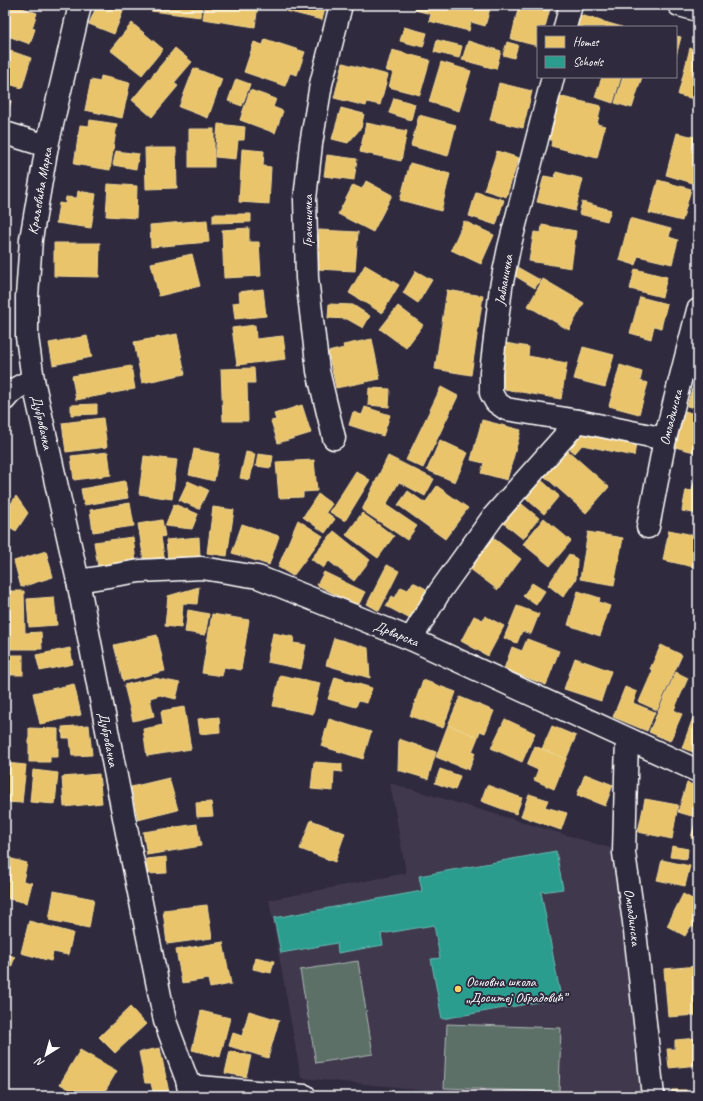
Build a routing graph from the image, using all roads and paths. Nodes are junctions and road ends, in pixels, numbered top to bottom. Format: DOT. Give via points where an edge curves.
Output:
graph roads {
  1 [pos="80,5"];
  2 [pos="341,5"];
  3 [pos="571,5"];
  4 [pos="679,5"];
  5 [pos="698,10"];
  6 [pos="565,26"];
  7 [pos="553,78"];
  8 [pos="5,133"];
  9 [pos="47,146"];
  10 [pos="698,310"];
  11 [pos="33,380"];
  12 [pos="5,399"];
  13 [pos="578,421"];
  14 [pos="334,438"];
  15 [pos="665,439"];
  16 [pos="648,527"];
  17 [pos="78,581"];
  18 [pos="411,639"];
  19 [pos="627,739"];
  20 [pos="698,771"];
  21 [pos="190,1091"];
  22 [pos="304,1096"];
  23 [pos="653,1096"];
  1 -- 9 [label="street, Краљевића Марка"];
  2 -- 14 [label="street, Грачаничка" via="321,84 305,199 307,278 318,370"];
  3 -- 6 [label="street"];
  4 -- 5 [label="street"];
  7 -- 13 [label="street, Јабланичка" via="501,287 491,372 492,393 496,402 506,409"];
  8 -- 9 [label="street"];
  9 -- 11 [label="street, Краљевића Марка" via="31,239 27,297 27,337"];
  10 -- 15 [label="street, Омладинска"];
  11 -- 12 [label="street" via="19,386"];
  11 -- 17 [label="street, Дубровачка"];
  13 -- 15 [label="street, Јабланичка"];
  13 -- 18 [label="street" via="493,517 440,591"];
  15 -- 16 [label="street, Омладинска"];
  17 -- 18 [label="street, Дрварска" via="140,571 202,568 258,577"];
  17 -- 21 [label="street, Дубровачка" via="165,1021"];
  18 -- 19 [label="street, Дрварска"];
  19 -- 20 [label="street, Дрварска"];
  19 -- 23 [label="street, Омладинска" via="624,853"];
  21 -- 22 [label="street"];
}
